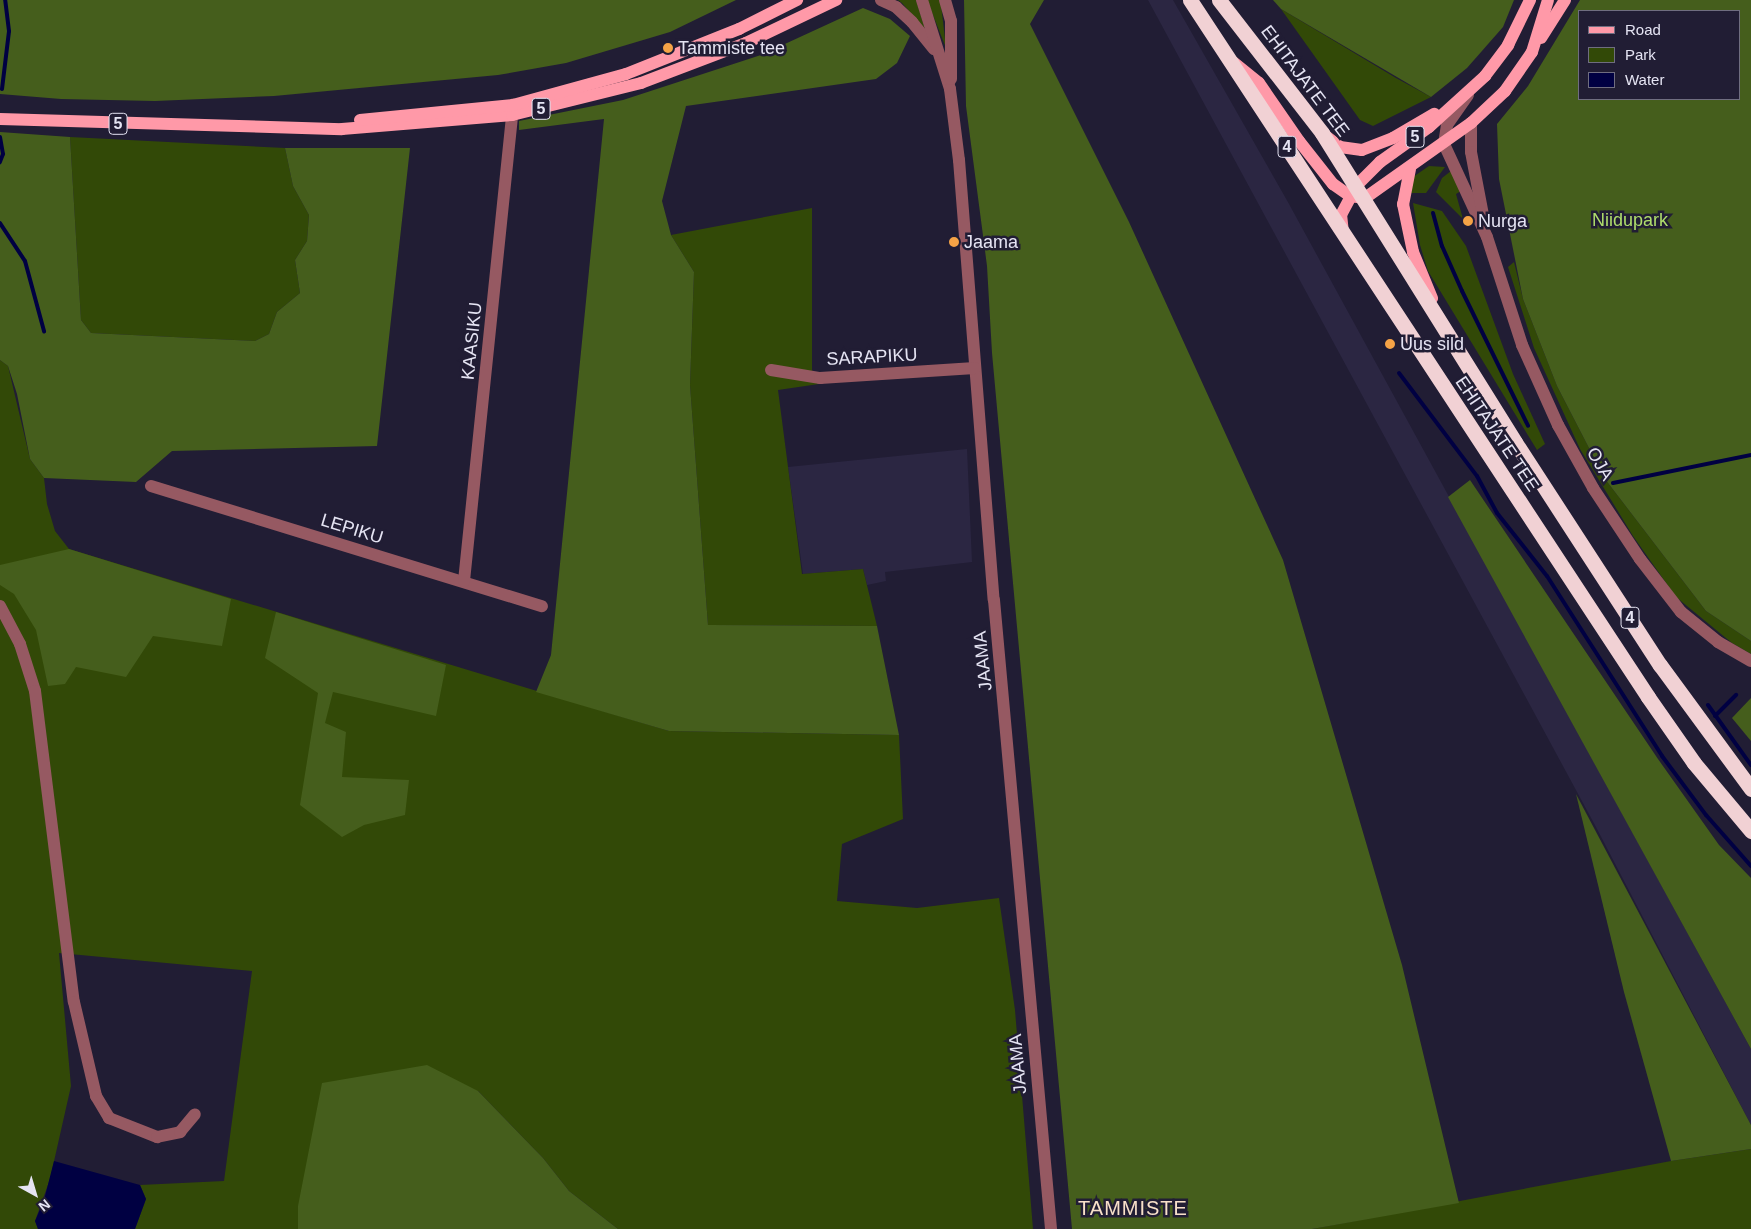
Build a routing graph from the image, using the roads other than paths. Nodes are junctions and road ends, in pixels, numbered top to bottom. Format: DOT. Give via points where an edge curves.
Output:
graph roads {
  1 [pos="797,0"];
  2 [pos="837,0"];
  3 [pos="881,0"];
  4 [pos="922,0"];
  5 [pos="1190,0"];
  6 [pos="1219,0"];
  7 [pos="1530,0"];
  8 [pos="1548,0"];
  9 [pos="1565,0"];
  10 [pos="948,3"];
  11 [pos="1532,52"];
  12 [pos="941,58"];
  13 [pos="1232,61"];
  14 [pos="950,89"];
  15 [pos="1472,89"];
  16 [pos="512,110"];
  17 [pos="0,119"];
  18 [pos="1471,124"];
  19 [pos="1322,133"];
  20 [pos="1444,144"];
  21 [pos="1410,169"];
  22 [pos="1357,193"];
  23 [pos="1343,233"];
  24 [pos="1487,237"];
  25 [pos="975,368"];
  26 [pos="772,370"];
  27 [pos="1515,442"];
  28 [pos="151,486"];
  29 [pos="464,581"];
  30 [pos="0,606"];
  31 [pos="542,606"];
  32 [pos="1751,661"];
  33 [pos="1751,790"];
  34 [pos="1751,831"];
  35 [pos="195,1114"];
  36 [pos="1051,1229"];
  1 -- 16 [label="main road, 5" via="739,29 626,74"];
  2 -- 16 [label="main road, 5" via="716,56 641,83"];
  3 -- 12 [label="street, JAAMA" via="896,7 912,22"];
  4 -- 12 [label="street, JAAMA"];
  5 -- 13 [label="highway, EHITAJATE TEE / 4"];
  6 -- 19 [label="highway, EHITAJATE TEE / 4"];
  7 -- 15 [label="main road, 5" via="1508,45"];
  8 -- 11 [label="main road, 5"];
  9 -- 11 [label="main road"];
  10 -- 14 [label="street, JAAMA" via="952,58"];
  11 -- 18 [label="main road, 5" via="1505,91"];
  12 -- 14 [label="street, JAAMA"];
  13 -- 22 [label="main road" via="1259,83 1310,157 1334,184"];
  13 -- 23 [label="highway, EHITAJATE TEE / 4"];
  14 -- 25 [label="street, JAAMA" via="959,160"];
  15 -- 19 [label="main road" via="1393,138 1362,150 1340,147"];
  15 -- 20 [label="street" via="1447,125"];
  15 -- 22 [label="main road, 5" via="1429,127 1380,162"];
  16 -- 17 [label="main road, 5" via="226,128"];
  16 -- 29 [label="street, KAASIKU"];
  18 -- 20 [label="main road, 5"];
  18 -- 24 [label="street, OJA" via="1471,152"];
  19 -- 22 [label="highway, EHITAJATE TEE / 4"];
  20 -- 21 [label="main road, 5"];
  20 -- 24 [label="street, OJA"];
  21 -- 22 [label="main road, 5"];
  21 -- 27 [label="main road" via="1403,198 1417,264 1427,290 1510,422"];
  22 -- 23 [label="main road" via="1342,215"];
  22 -- 27 [label="highway, EHITAJATE TEE / 4"];
  23 -- 34 [label="highway, EHITAJATE TEE / 4" via="1653,704 1694,763"];
  24 -- 32 [label="street, OJA" via="1522,345 1558,425 1593,488 1640,559 1681,612 1718,642"];
  25 -- 26 [label="street, SARAPIKU" via="820,378"];
  25 -- 36 [label="street, JAAMA"];
  27 -- 33 [label="highway, EHITAJATE TEE / 4" via="1660,665"];
  28 -- 29 [label="street, LEPIKU"];
  29 -- 31 [label="street, LEPIKU"];
  30 -- 35 [label="street" via="20,644 35,691 74,1002 96,1096 109,1118 157,1137 180,1132"];
}
